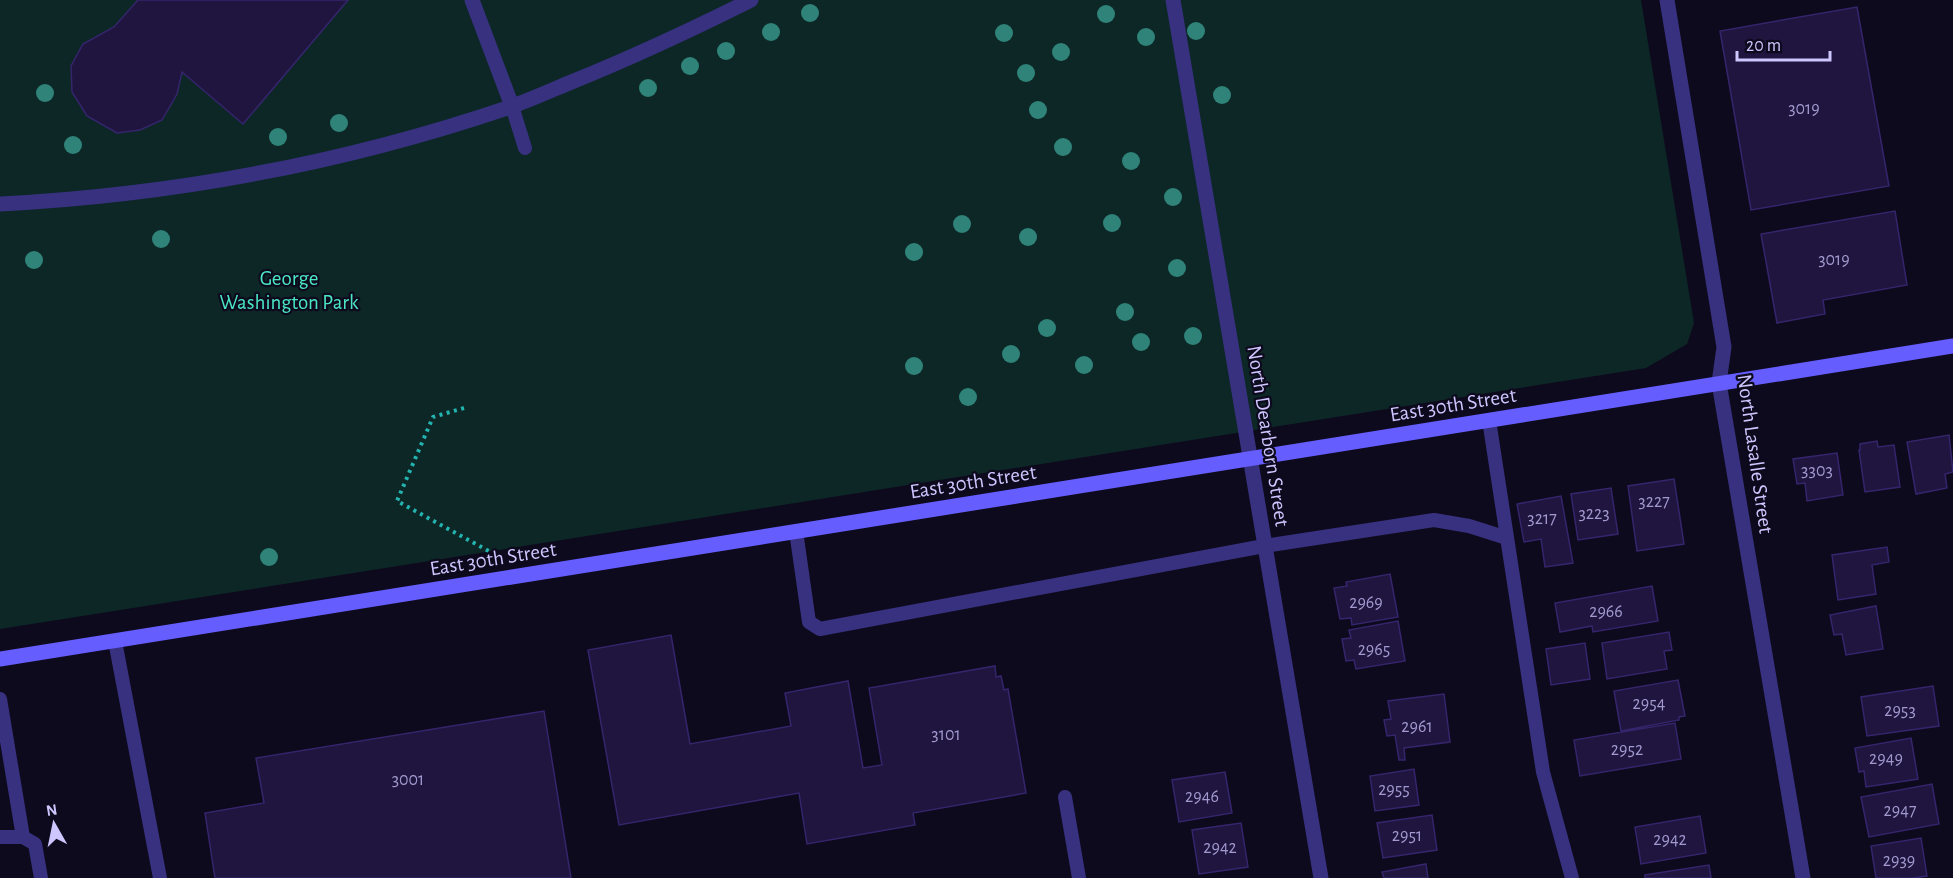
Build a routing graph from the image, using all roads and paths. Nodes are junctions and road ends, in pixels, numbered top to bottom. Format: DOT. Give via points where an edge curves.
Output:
graph roads {
  1 [pos="472,0"];
  2 [pos="751,0"];
  3 [pos="1173,0"];
  4 [pos="1667,0"];
  5 [pos="512,106"];
  6 [pos="525,148"];
  7 [pos="0,204"];
  8 [pos="1953,346"];
  9 [pos="1719,383"];
  10 [pos="464,408"];
  11 [pos="1490,420"];
  12 [pos="1251,460"];
  13 [pos="796,531"];
  14 [pos="1507,538"];
  15 [pos="1264,546"];
  16 [pos="498,556"];
  17 [pos="115,640"];
  18 [pos="0,659"];
  19 [pos="0,699"];
  20 [pos="1065,797"];
  21 [pos="0,837"];
  22 [pos="23,837"];
  23 [pos="40,878"];
  24 [pos="160,878"];
  25 [pos="1079,878"];
  26 [pos="1321,878"];
  27 [pos="1572,878"];
  28 [pos="1803,878"];
  1 -- 5 [label="street"];
  2 -- 5 [label="street" via="659,45"];
  3 -- 12 [label="street, North Dearborn Street"];
  4 -- 9 [label="street, North Lasalle Street" via="1724,347"];
  5 -- 6 [label="lane"];
  5 -- 7 [label="street" via="372,149 273,172 142,192"];
  8 -- 9 [label="main road, East 30th Street"];
  9 -- 11 [label="main road, East 30th Street"];
  9 -- 28 [label="street, North Lasalle Street"];
  10 -- 16 [label="path" via="433,417 397,501"];
  11 -- 12 [label="main road, East 30th Street"];
  11 -- 14 [label="lane"];
  12 -- 13 [label="main road, East 30th Street"];
  12 -- 15 [label="street, North Dearborn Street"];
  13 -- 15 [label="lane" via="808,622 820,629"];
  13 -- 17 [label="main road, East 30th Street"];
  14 -- 15 [label="lane" via="1434,520"];
  14 -- 27 [label="lane" via="1543,772"];
  15 -- 26 [label="street, North Dearborn Street"];
  17 -- 18 [label="main road, East 30th Street"];
  17 -- 24 [label="lane"];
  19 -- 22 [label="lane"];
  20 -- 25 [label="lane"];
  21 -- 22 [label="lane"];
  22 -- 23 [label="lane" via="35,844"];
}
